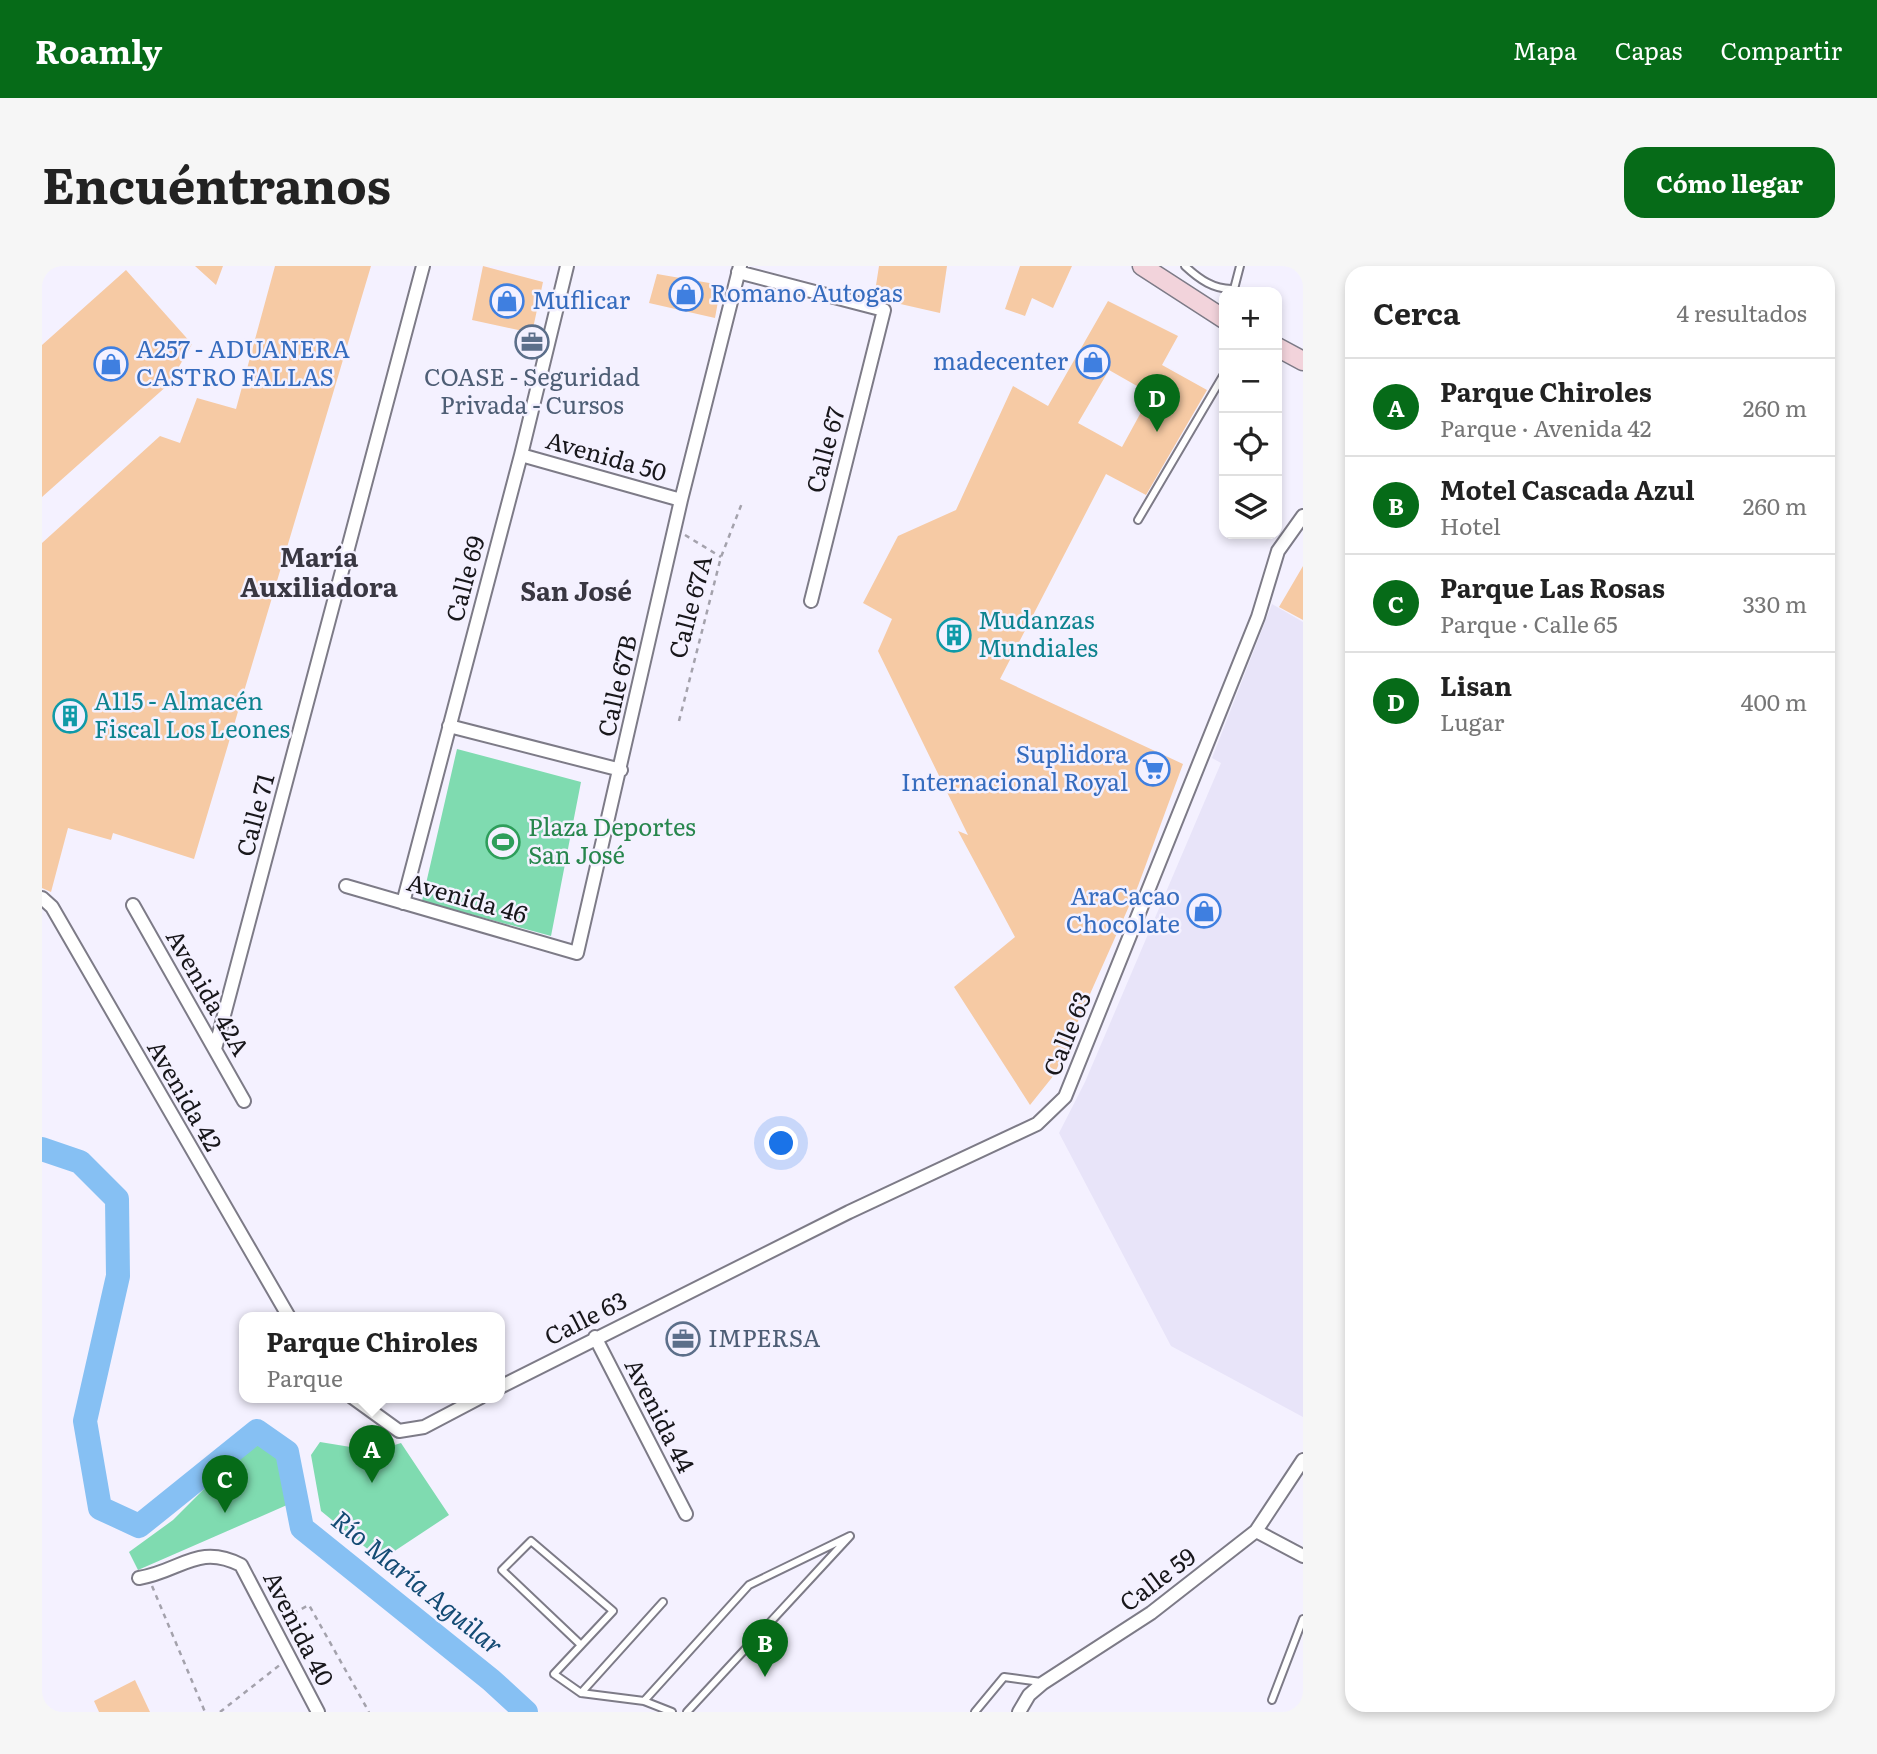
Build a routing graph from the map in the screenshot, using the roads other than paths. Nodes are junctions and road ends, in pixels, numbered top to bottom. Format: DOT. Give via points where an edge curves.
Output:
graph roads {
  1 [pos="423,266"];
  2 [pos="567,266"];
  3 [pos="1142,266"];
  4 [pos="1185,266"];
  5 [pos="1240,266"];
  6 [pos="739,269"];
  7 [pos="1219,316"];
  8 [pos="1282,350"];
  9 [pos="1303,361"];
  10 [pos="1219,382"];
  11 [pos="521,455"];
  12 [pos="681,500"];
  13 [pos="1303,516"];
  14 [pos="1138,520"];
  15 [pos="811,601"];
  16 [pos="449,726"];
  17 [pos="621,770"];
  18 [pos="346,886"];
  19 [pos="42,898"];
  20 [pos="403,903"];
  21 [pos="133,905"];
  22 [pos="577,953"];
  23 [pos="215,1049"];
  24 [pos="244,1101"];
  25 [pos="286,1312"];
  26 [pos="595,1337"];
  27 [pos="505,1384"];
  28 [pos="360,1403"];
  29 [pos="470,1403"];
  30 [pos="1303,1460"];
  31 [pos="686,1514"];
  32 [pos="1256,1531"];
  33 [pos="1303,1556"];
  34 [pos="143,1577"];
  35 [pos="663,1602"];
  36 [pos="1303,1619"];
  37 [pos="581,1645"];
  38 [pos="1043,1683"];
  39 [pos="581,1693"];
  40 [pos="1272,1700"];
  41 [pos="644,1701"];
  42 [pos="318,1712"];
  43 [pos="673,1712"];
  44 [pos="687,1712"];
  45 [pos="975,1712"];
  46 [pos="1019,1712"];
  1 -- 23 [label="street, Calle 71"];
  2 -- 11 [label="street, Calle 69"];
  3 -- 7 [label="street"];
  4 -- 5 [label="lane" via="1224,290 1234,289"];
  6 -- 12 [label="street, Calle 67B"];
  6 -- 15 [label="street, Calle 67" via="884,310"];
  8 -- 9 [label="street"];
  10 -- 14 [label="lane"];
  11 -- 12 [label="street, Avenida 50"];
  11 -- 16 [label="street, Calle 69"];
  12 -- 17 [label="street, Calle 67B"];
  13 -- 26 [label="street, Calle 63" via="1278,551 1258,617 1065,1097 1037,1124"];
  16 -- 17 [label="street"];
  16 -- 20 [label="street, Calle 69"];
  17 -- 22 [label="street, Calle 67B"];
  18 -- 20 [label="street, Avenida 46"];
  19 -- 25 [label="street, Avenida 42" via="52,907"];
  20 -- 22 [label="street, Avenida 46"];
  21 -- 23 [label="street, Avenida 42A"];
  23 -- 24 [label="street, Avenida 42A"];
  26 -- 27 [label="street, Calle 63"];
  26 -- 31 [label="street, Avenida 44"];
  28 -- 29 [label="street" via="399,1431 424,1427"];
  30 -- 32 [label="street, Calle 59"];
  32 -- 33 [label="street"];
  32 -- 38 [label="street, Calle 59" via="1151,1614"];
  34 -- 42 [label="street, Avenida 40" via="209,1554 241,1565"];
  35 -- 39 [label="lane"];
  36 -- 40 [label="lane"];
  37 -- 37 [label="lane" via="612,1611 531,1541 502,1570"];
  37 -- 39 [label="lane" via="554,1674"];
  38 -- 45 [label="lane" via="1004,1677"];
  38 -- 46 [label="street, Calle 59"];
  39 -- 41 [label="lane"];
  41 -- 43 [label="lane"];
  41 -- 44 [label="lane" via="749,1586 850,1536"];
}
